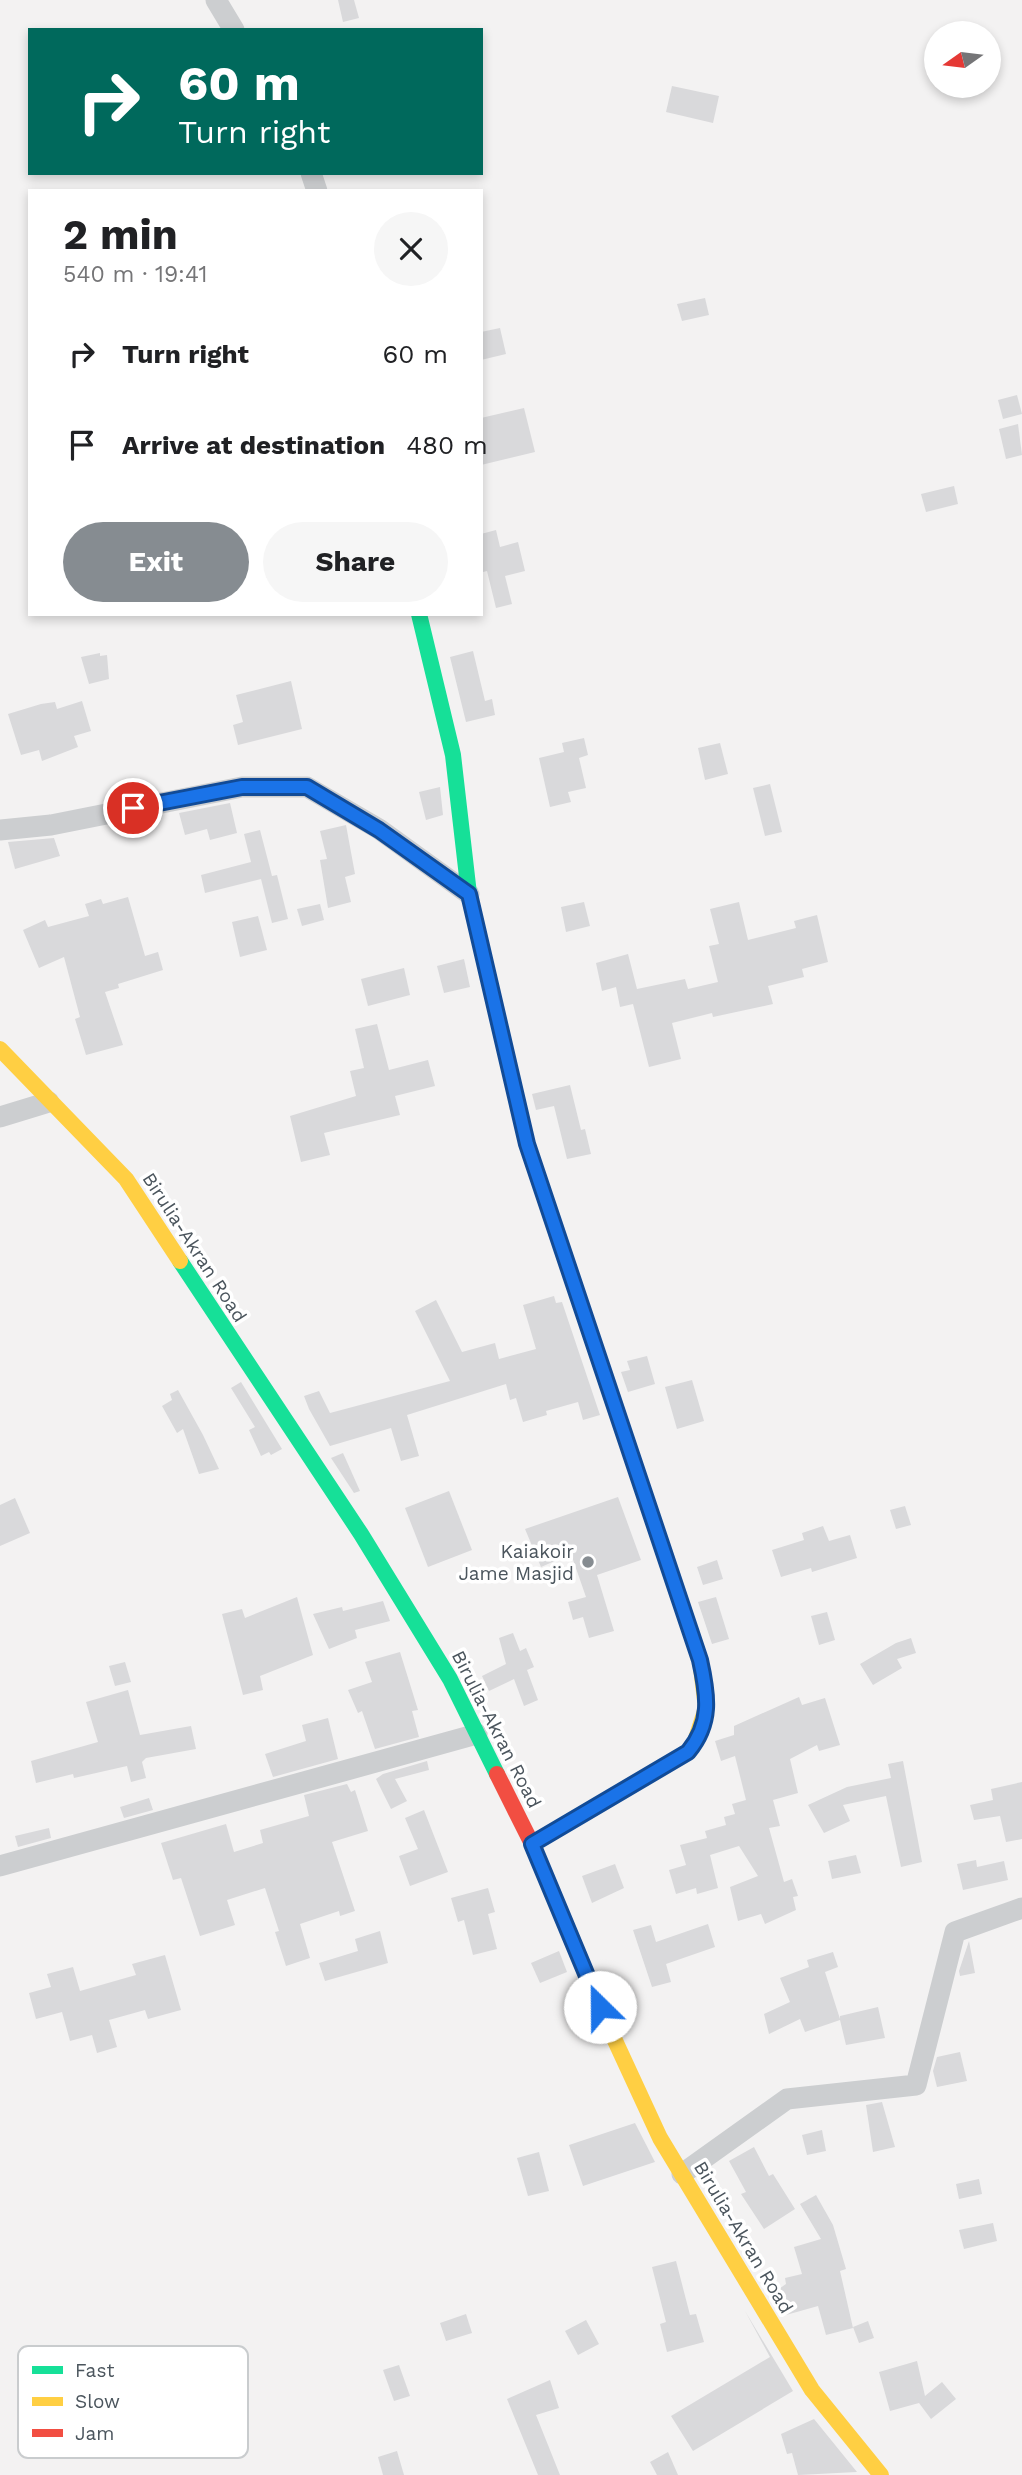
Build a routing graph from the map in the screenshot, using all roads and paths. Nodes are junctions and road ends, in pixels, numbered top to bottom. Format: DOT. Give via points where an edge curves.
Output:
graph roads {
  1 [pos="216,0"];
  2 [pos="233,28"];
  3 [pos="419,616"];
  4 [pos="0,830"];
  5 [pos="469,894"];
  6 [pos="0,1049"];
  7 [pos="49,1102"];
  8 [pos="0,1116"];
  9 [pos="477,1734"];
  10 [pos="532,1844"];
  11 [pos="0,1866"];
  12 [pos="1022,1908"];
  13 [pos="682,2174"];
  14 [pos="881,2475"];
  1 -- 2 [label="street"];
  3 -- 5 [label="street" via="453,755"];
  4 -- 5 [label="street" via="51,825 242,787 307,787 379,830"];
  5 -- 10 [label="street" via="527,1144 700,1660 708,1698 700,1738 688,1752"];
  6 -- 7 [label="street, Birulia-Akran Road"];
  7 -- 8 [label="street"];
  7 -- 9 [label="street, Birulia-Akran Road" via="126,1179 361,1534 450,1679"];
  9 -- 10 [label="street, Birulia-Akran Road"];
  9 -- 11 [label="street"];
  10 -- 13 [label="street, Birulia-Akran Road" via="600,2007 660,2138"];
  12 -- 13 [label="street" via="955,1933 916,2085 787,2099"];
  13 -- 14 [label="street, Birulia-Akran Road" via="812,2390"];
}
